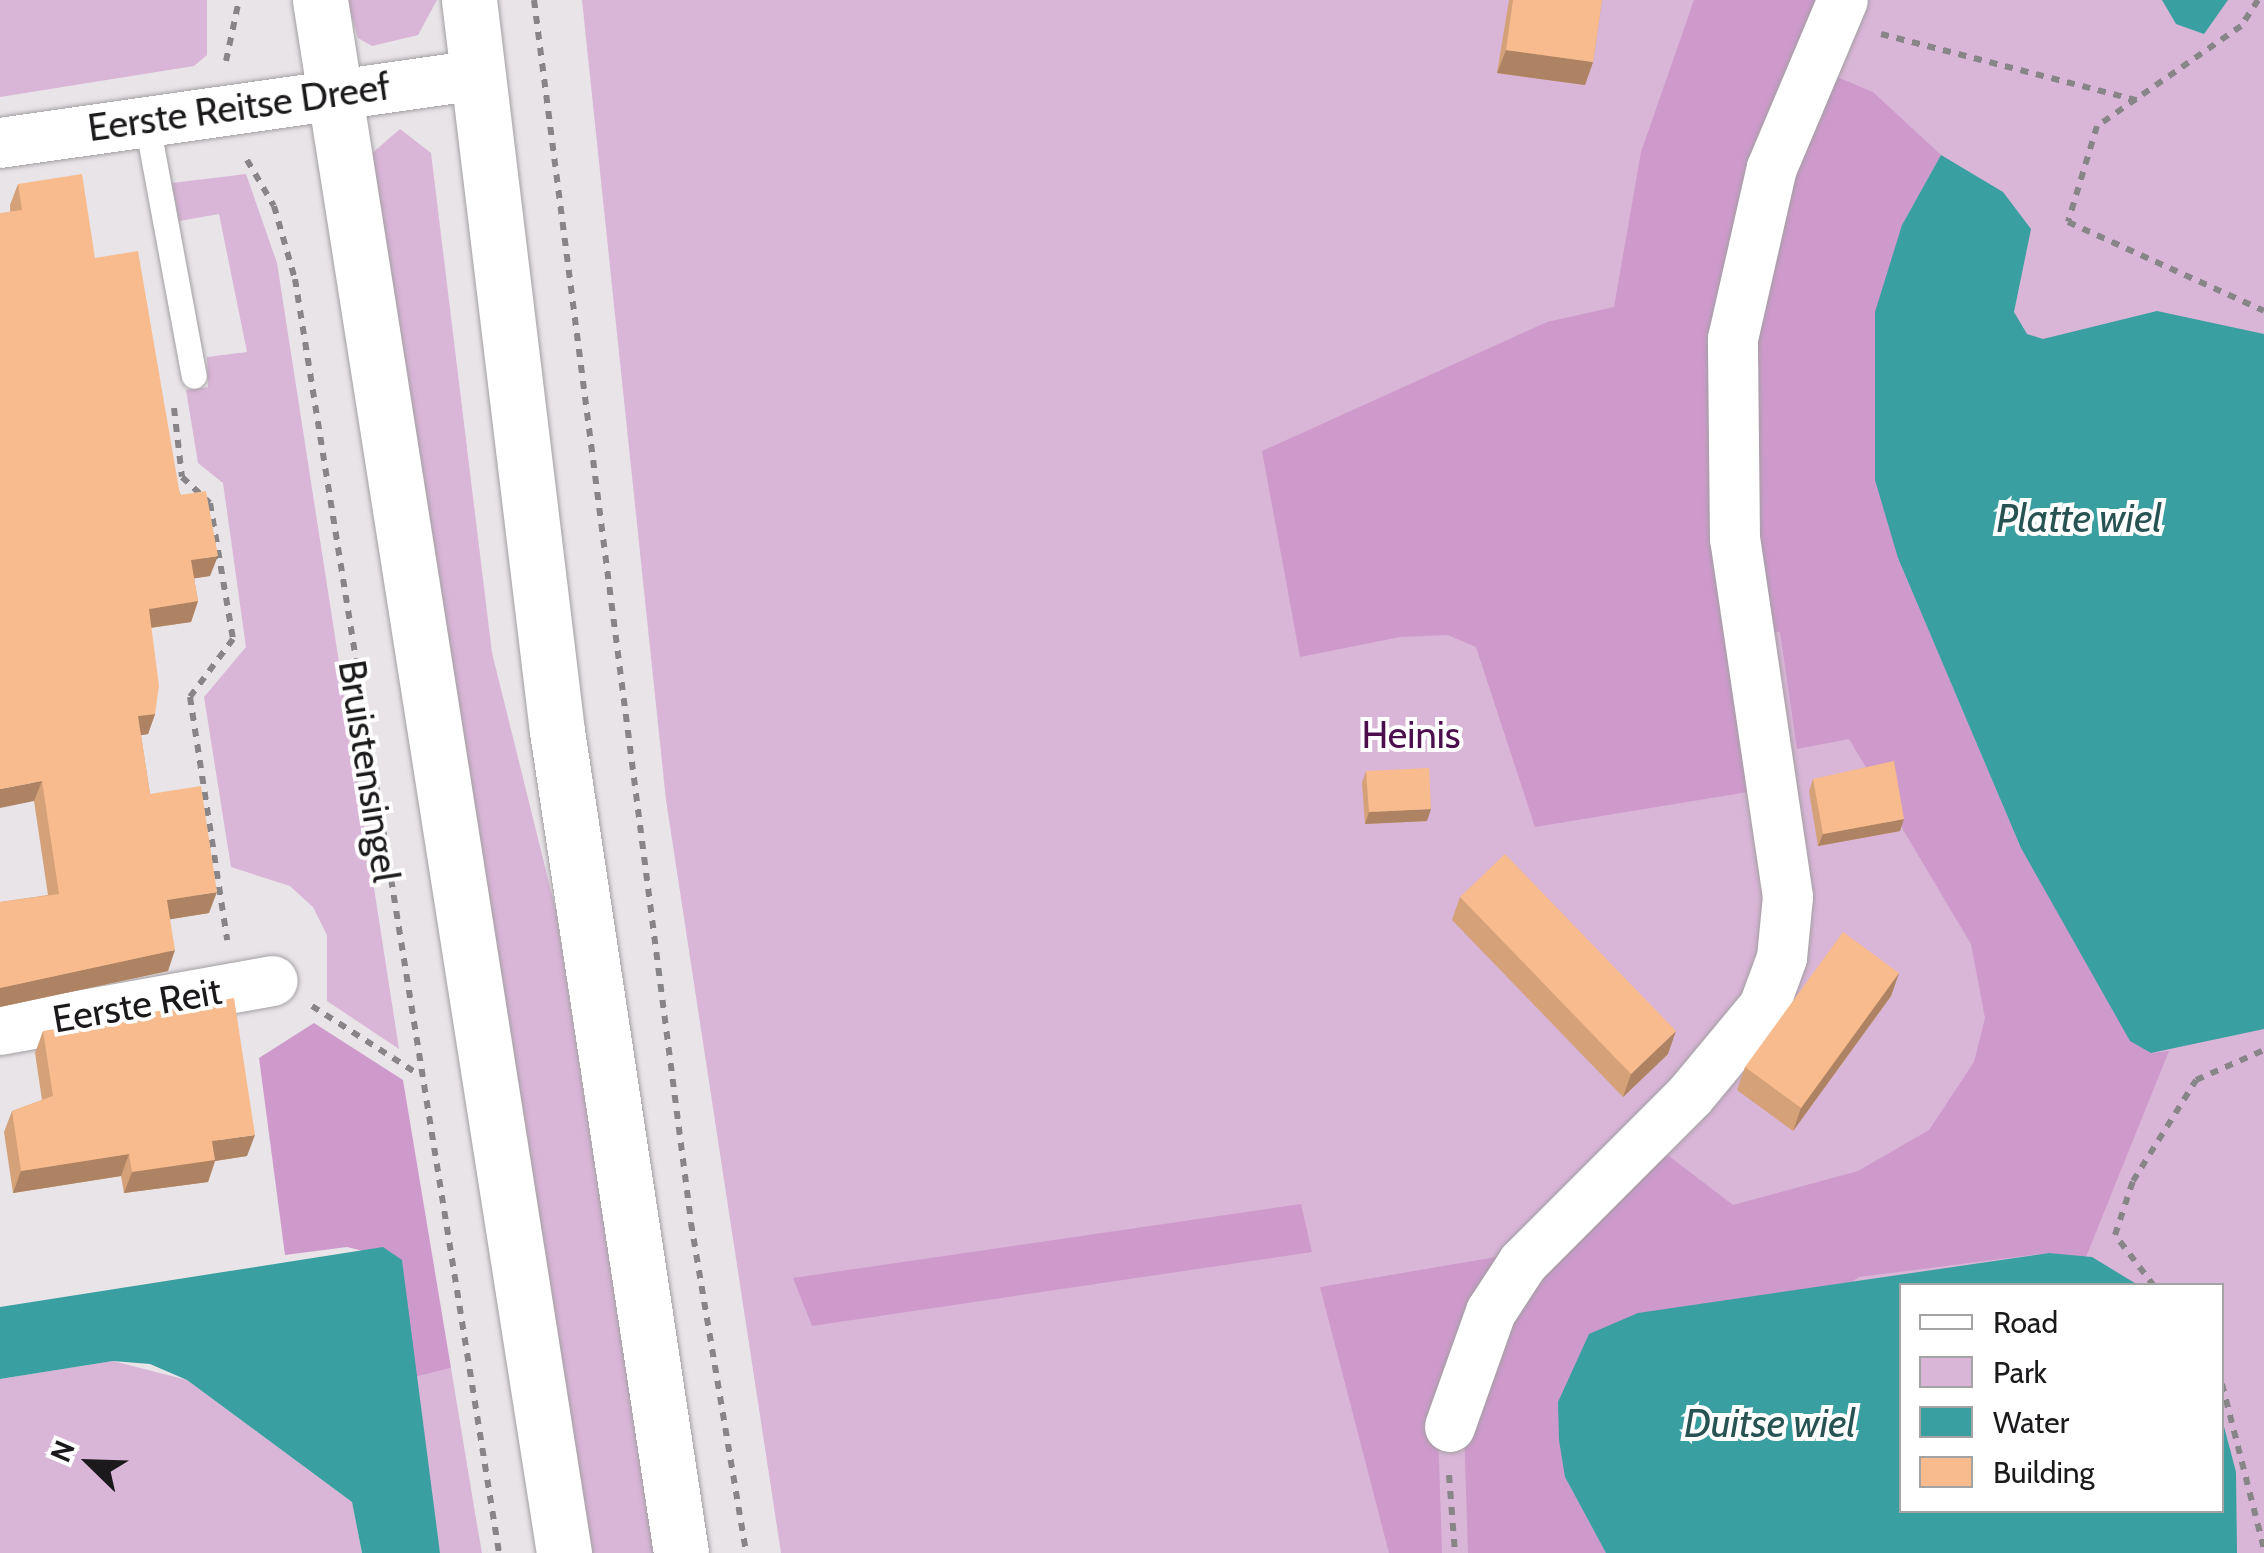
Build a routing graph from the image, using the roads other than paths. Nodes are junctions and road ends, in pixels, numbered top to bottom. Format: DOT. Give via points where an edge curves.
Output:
graph roads {
  1 [pos="320,0"];
  2 [pos="470,0"];
  3 [pos="1838,10"];
  4 [pos="479,75"];
  5 [pos="332,91"];
  6 [pos="146,118"];
  7 [pos="0,143"];
  8 [pos="194,376"];
  9 [pos="254,985"];
  10 [pos="0,1030"];
  11 [pos="1450,1427"];
  12 [pos="564,1553"];
  13 [pos="681,1553"];
  1 -- 5 [label="main road, Bruistensingel"];
  2 -- 4 [label="main road"];
  3 -- 11 [label="street" via="1772,168 1734,339 1735,539 1788,897 1782,958 1764,1007 1690,1096 1522,1262 1479,1340"];
  4 -- 5 [label="street, Eerste Reitse Dreef"];
  4 -- 13 [label="main road" via="557,731"];
  5 -- 6 [label="street, Eerste Reitse Dreef"];
  5 -- 12 [label="main road, Bruistensingel"];
  6 -- 7 [label="street, Eerste Reitse Dreef"];
  6 -- 8 [label="lane"];
  9 -- 10 [label="street, Eerste Reit"];
}
